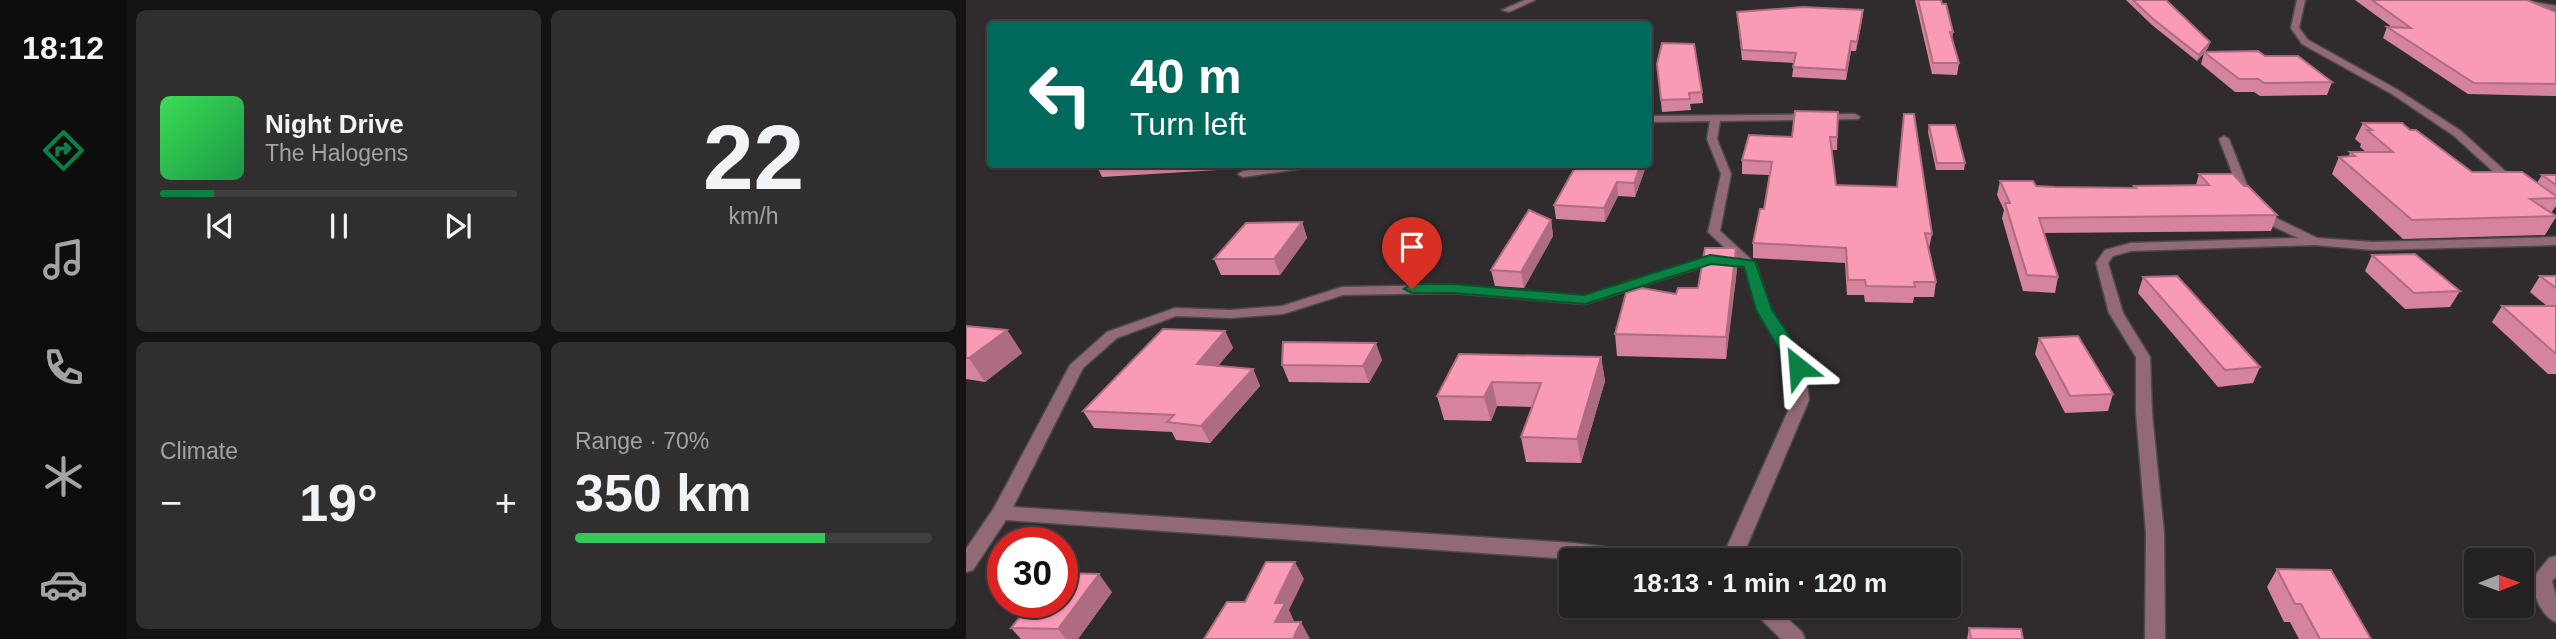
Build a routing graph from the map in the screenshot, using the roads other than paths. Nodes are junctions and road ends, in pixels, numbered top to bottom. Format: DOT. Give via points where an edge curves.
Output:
graph roads {
  1 [pos="1531,0"];
  2 [pos="2301,0"];
  3 [pos="2510,0"];
  4 [pos="2556,9"];
  5 [pos="1506,10"];
  6 [pos="1855,117"];
  7 [pos="1652,119"];
  8 [pos="1715,120"];
  9 [pos="2224,139"];
  10 [pos="1285,168"];
  11 [pos="1242,174"];
  12 [pos="2521,190"];
  13 [pos="2314,241"];
  14 [pos="2556,241"];
  15 [pos="1750,264"];
  16 [pos="1001,513"];
  17 [pos="1736,548"];
  18 [pos="1559,550"];
  19 [pos="966,564"];
  20 [pos="2556,564"];
  21 [pos="2556,613"];
  22 [pos="1774,618"];
  23 [pos="1796,639"];
  24 [pos="2155,639"];
  1 -- 5 [label="street"];
  2 -- 12 [label="street" via="2295,28 2305,42 2457,133"];
  3 -- 4 [label="street"];
  6 -- 8 [label="street"];
  7 -- 8 [label="street"];
  8 -- 15 [label="street" via="1712,139 1726,174 1714,232"];
  9 -- 13 [label="street" via="2244,191 2270,220"];
  10 -- 11 [label="street"];
  13 -- 14 [label="street" via="2373,246"];
  13 -- 24 [label="street" via="2131,247 2109,253 2102,263 2116,313 2143,357 2155,533"];
  15 -- 16 [label="street" via="1710,260 1585,300 1453,289 1391,289 1342,291 1283,310 1175,312 1112,335 1077,365"];
  15 -- 17 [label="street" via="1764,310 1798,367 1801,400"];
  16 -- 18 [label="street"];
  16 -- 19 [label="street"];
  20 -- 21 [label="street" via="2542,579 2543,593"];
  22 -- 23 [label="street"];
}
